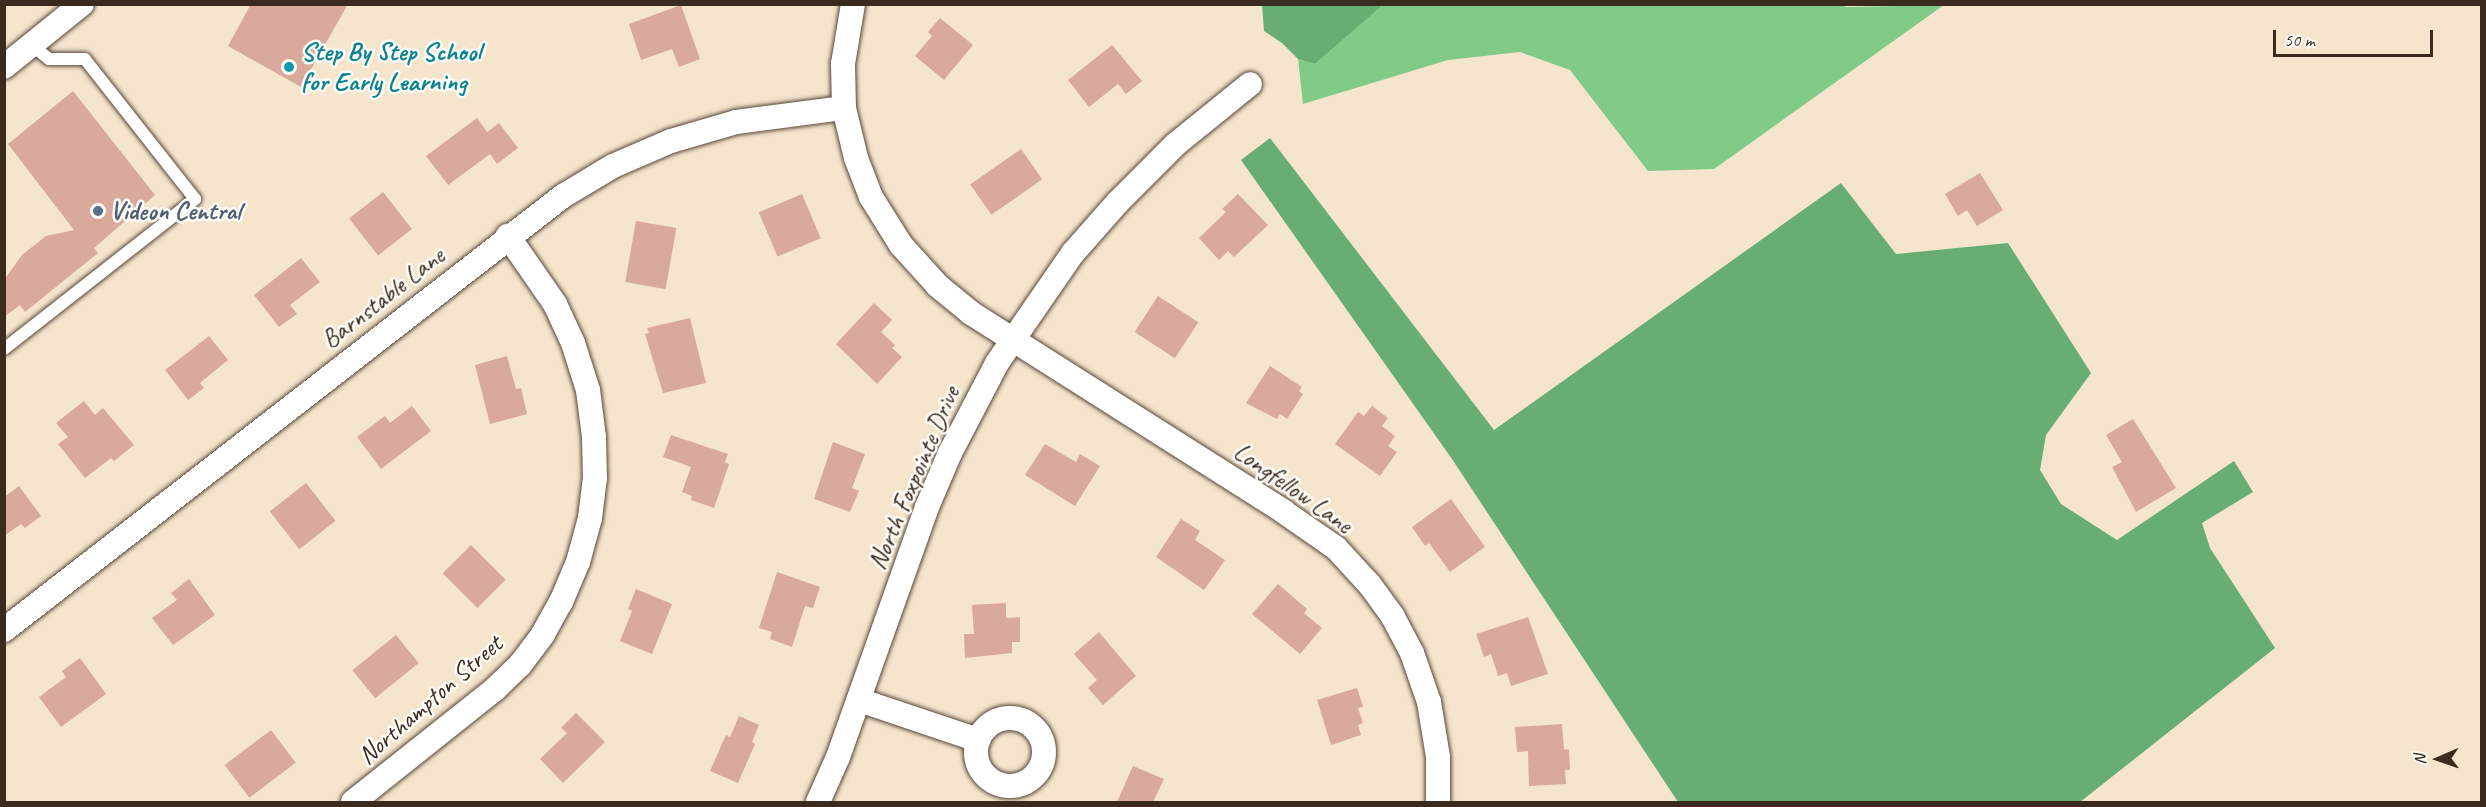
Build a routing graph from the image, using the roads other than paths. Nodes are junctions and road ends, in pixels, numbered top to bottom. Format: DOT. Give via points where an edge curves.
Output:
graph roads {
  1 [pos="82,4"];
  2 [pos="853,4"];
  3 [pos="32,45"];
  4 [pos="4,66"];
  5 [pos="1250,84"];
  6 [pos="844,108"];
  7 [pos="508,236"];
  8 [pos="1011,339"];
  9 [pos="4,349"];
  10 [pos="4,630"];
  11 [pos="859,700"];
  12 [pos="978,740"];
  13 [pos="353,802"];
  14 [pos="818,802"];
  15 [pos="1438,802"];
  1 -- 3 [label="street"];
  2 -- 6 [label="street, Longfellow Lane" via="843,64"];
  3 -- 4 [label="street"];
  3 -- 9 [label="lane" via="49,59 85,59 195,200"];
  5 -- 8 [label="street, North Foxpointe Drive" via="1176,144 1118,202 1073,253"];
  6 -- 7 [label="street, Barnstable Lane" via="736,122 671,141 612,166"];
  6 -- 8 [label="street, Longfellow Lane" via="855,158 871,197 901,245 938,286"];
  7 -- 10 [label="street, Barnstable Lane"];
  7 -- 13 [label="street, Northampton Street" via="555,304 588,390 595,479 578,562 543,634 520,665 495,690"];
  8 -- 11 [label="street, North Foxpointe Drive" via="978,395 945,464"];
  8 -- 15 [label="street, Longfellow Lane" via="1336,548 1393,617 1412,653 1429,702 1438,757"];
  11 -- 12 [label="street"];
  11 -- 14 [label="street, North Foxpointe Drive"];
}
